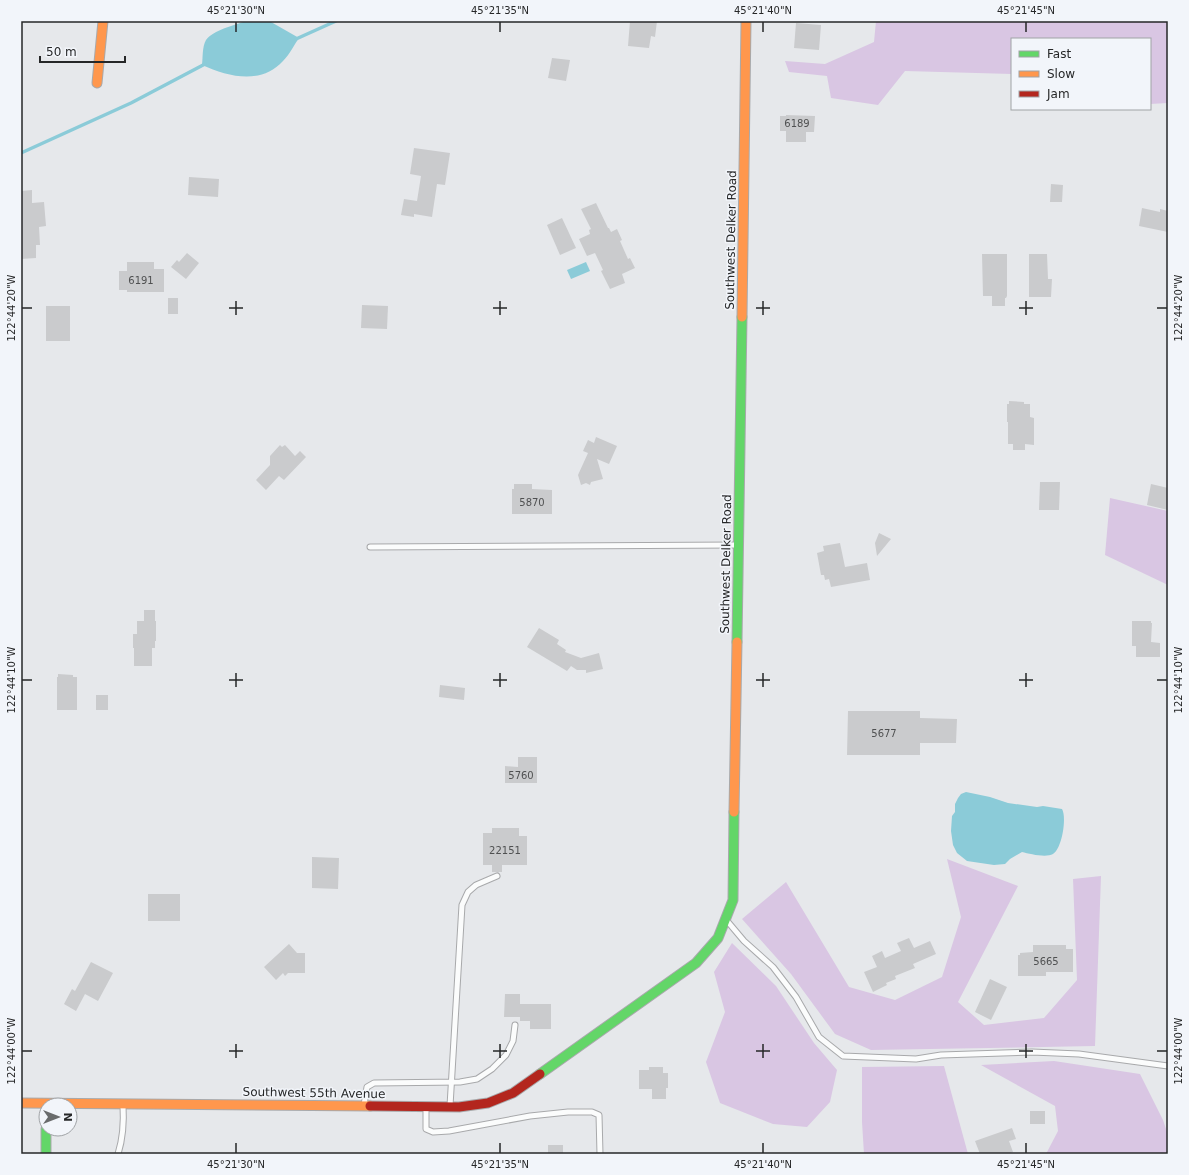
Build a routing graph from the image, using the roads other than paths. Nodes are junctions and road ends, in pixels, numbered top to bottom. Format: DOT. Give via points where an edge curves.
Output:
graph roads {
  1 [pos="103,21"];
  2 [pos="746,21"];
  3 [pos="98,83"];
  4 [pos="738,545"];
  5 [pos="370,547"];
  6 [pos="497,876"];
  7 [pos="726,920"];
  8 [pos="515,1025"];
  9 [pos="588,1041"];
  10 [pos="1168,1066"];
  11 [pos="451,1082"];
  12 [pos="21,1102"];
  13 [pos="38,1103"];
  14 [pos="78,1104"];
  15 [pos="123,1104"];
  16 [pos="364,1106"];
  17 [pos="426,1106"];
  18 [pos="450,1107"];
  19 [pos="46,1137"];
  20 [pos="46,1154"];
  21 [pos="118,1154"];
  22 [pos="600,1154"];
  1 -- 3 [label="street"];
  2 -- 4 [label="street, Southwest Delker Road"];
  4 -- 5 [label="lane"];
  4 -- 7 [label="street, Southwest Delker Road" via="733,900"];
  6 -- 11 [label="lane" via="476,885 468,892 462,905"];
  7 -- 9 [label="street, Southwest Delker Road" via="718,938 696,963"];
  7 -- 10 [label="lane" via="744,941 773,966 796,997 819,1037 843,1056 916,1059 941,1055 1032,1052 1079,1054"];
  8 -- 11 [label="lane" via="513,1041 506,1055 492,1069 477,1079"];
  9 -- 18 [label="street, Southwest 55th Avenue" via="513,1093 488,1103"];
  11 -- 16 [label="lane" via="374,1083 367,1087"];
  11 -- 18 [label="lane"];
  12 -- 13 [label="street, Southwest 55th Avenue"];
  14 -- 15 [label="street, Southwest 55th Avenue"];
  15 -- 16 [label="street, Southwest 55th Avenue"];
  15 -- 21 [label="lane" via="124,1120"];
  16 -- 17 [label="street, Southwest 55th Avenue"];
  17 -- 18 [label="street, Southwest 55th Avenue"];
  17 -- 22 [label="lane" via="426,1129 433,1132 530,1116 592,1112 599,1115"];
  19 -- 20 [label="street"];
}
